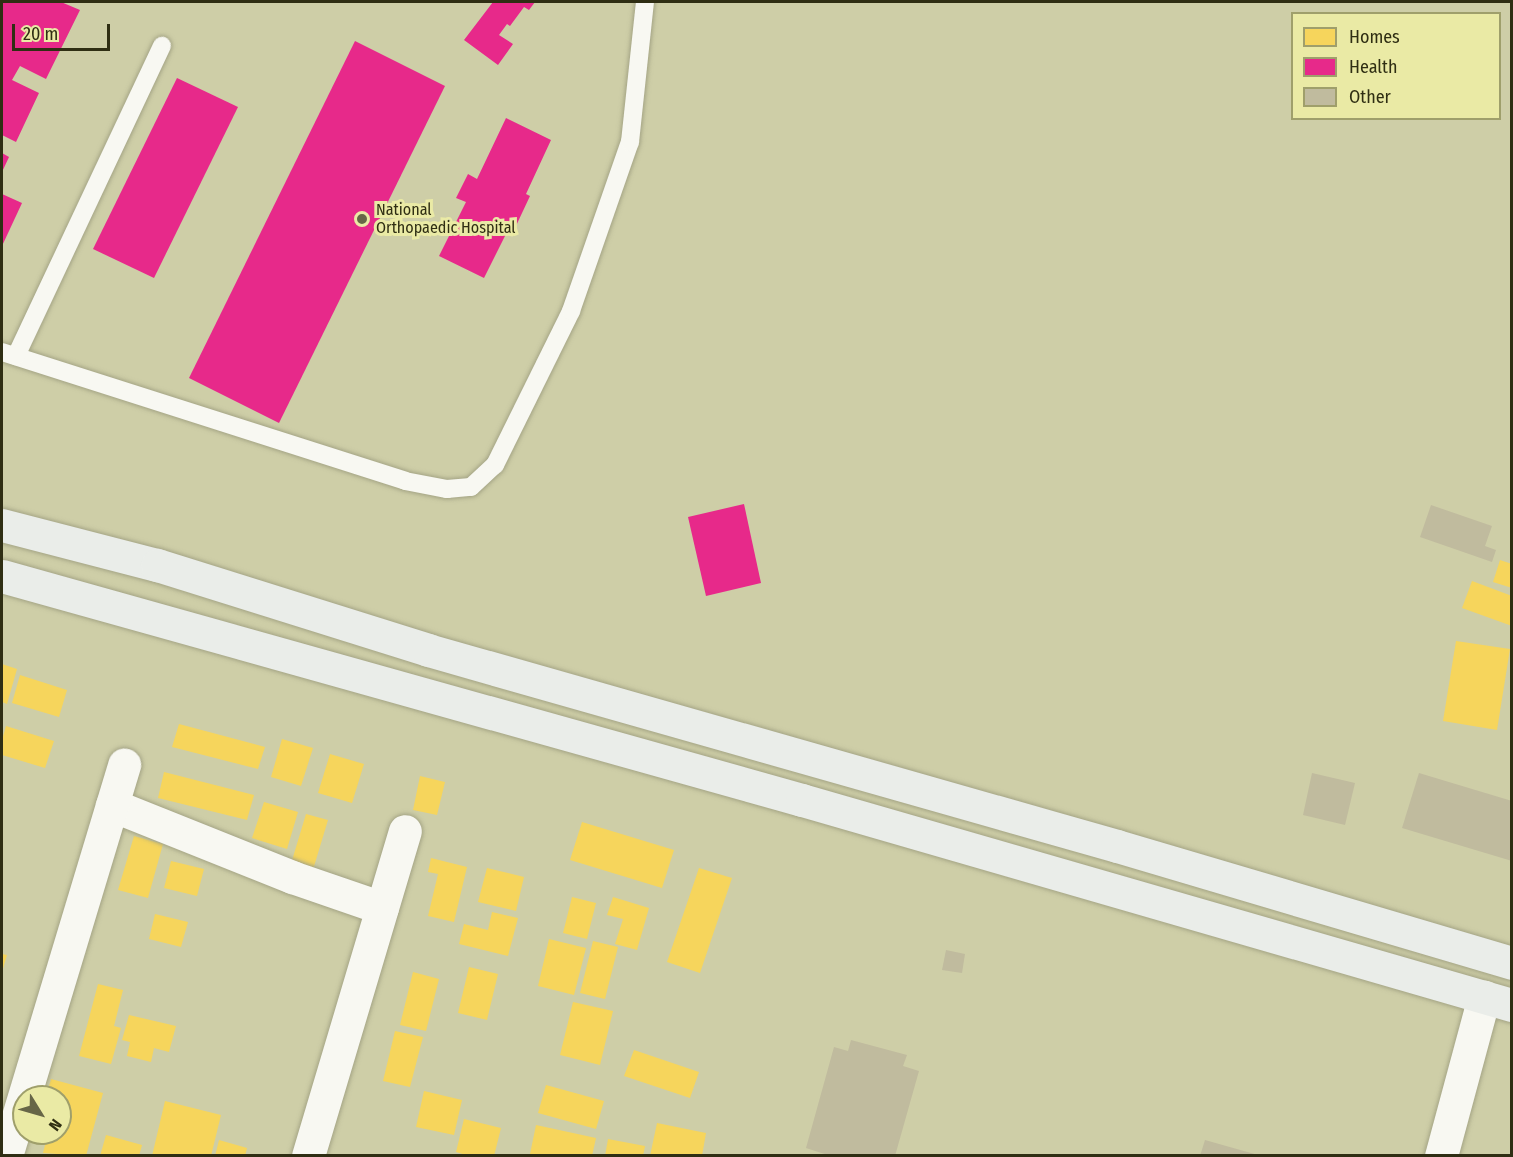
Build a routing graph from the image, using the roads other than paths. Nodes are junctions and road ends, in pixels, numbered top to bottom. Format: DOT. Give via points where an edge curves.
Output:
graph roads {
  1 [pos="645,2"];
  2 [pos="162,46"];
  3 [pos="9,354"];
  4 [pos="2,525"];
  5 [pos="2,576"];
  6 [pos="124,764"];
  7 [pos="112,804"];
  8 [pos="405,831"];
  9 [pos="382,908"];
  10 [pos="1512,963"];
  11 [pos="1498,1001"];
  12 [pos="6,1155"];
  13 [pos="308,1155"];
  14 [pos="1442,1155"];
  1 -- 3 [label="lane" via="630,142 571,311 495,465 471,487 447,489 405,481"];
  2 -- 3 [label="lane"];
  4 -- 10 [label="main road" via="157,566 428,650"];
  5 -- 11 [label="main road"];
  6 -- 7 [label="street"];
  7 -- 9 [label="street" via="292,877"];
  7 -- 12 [label="street"];
  8 -- 9 [label="street"];
  9 -- 13 [label="street"];
  11 -- 14 [label="street"];
}
